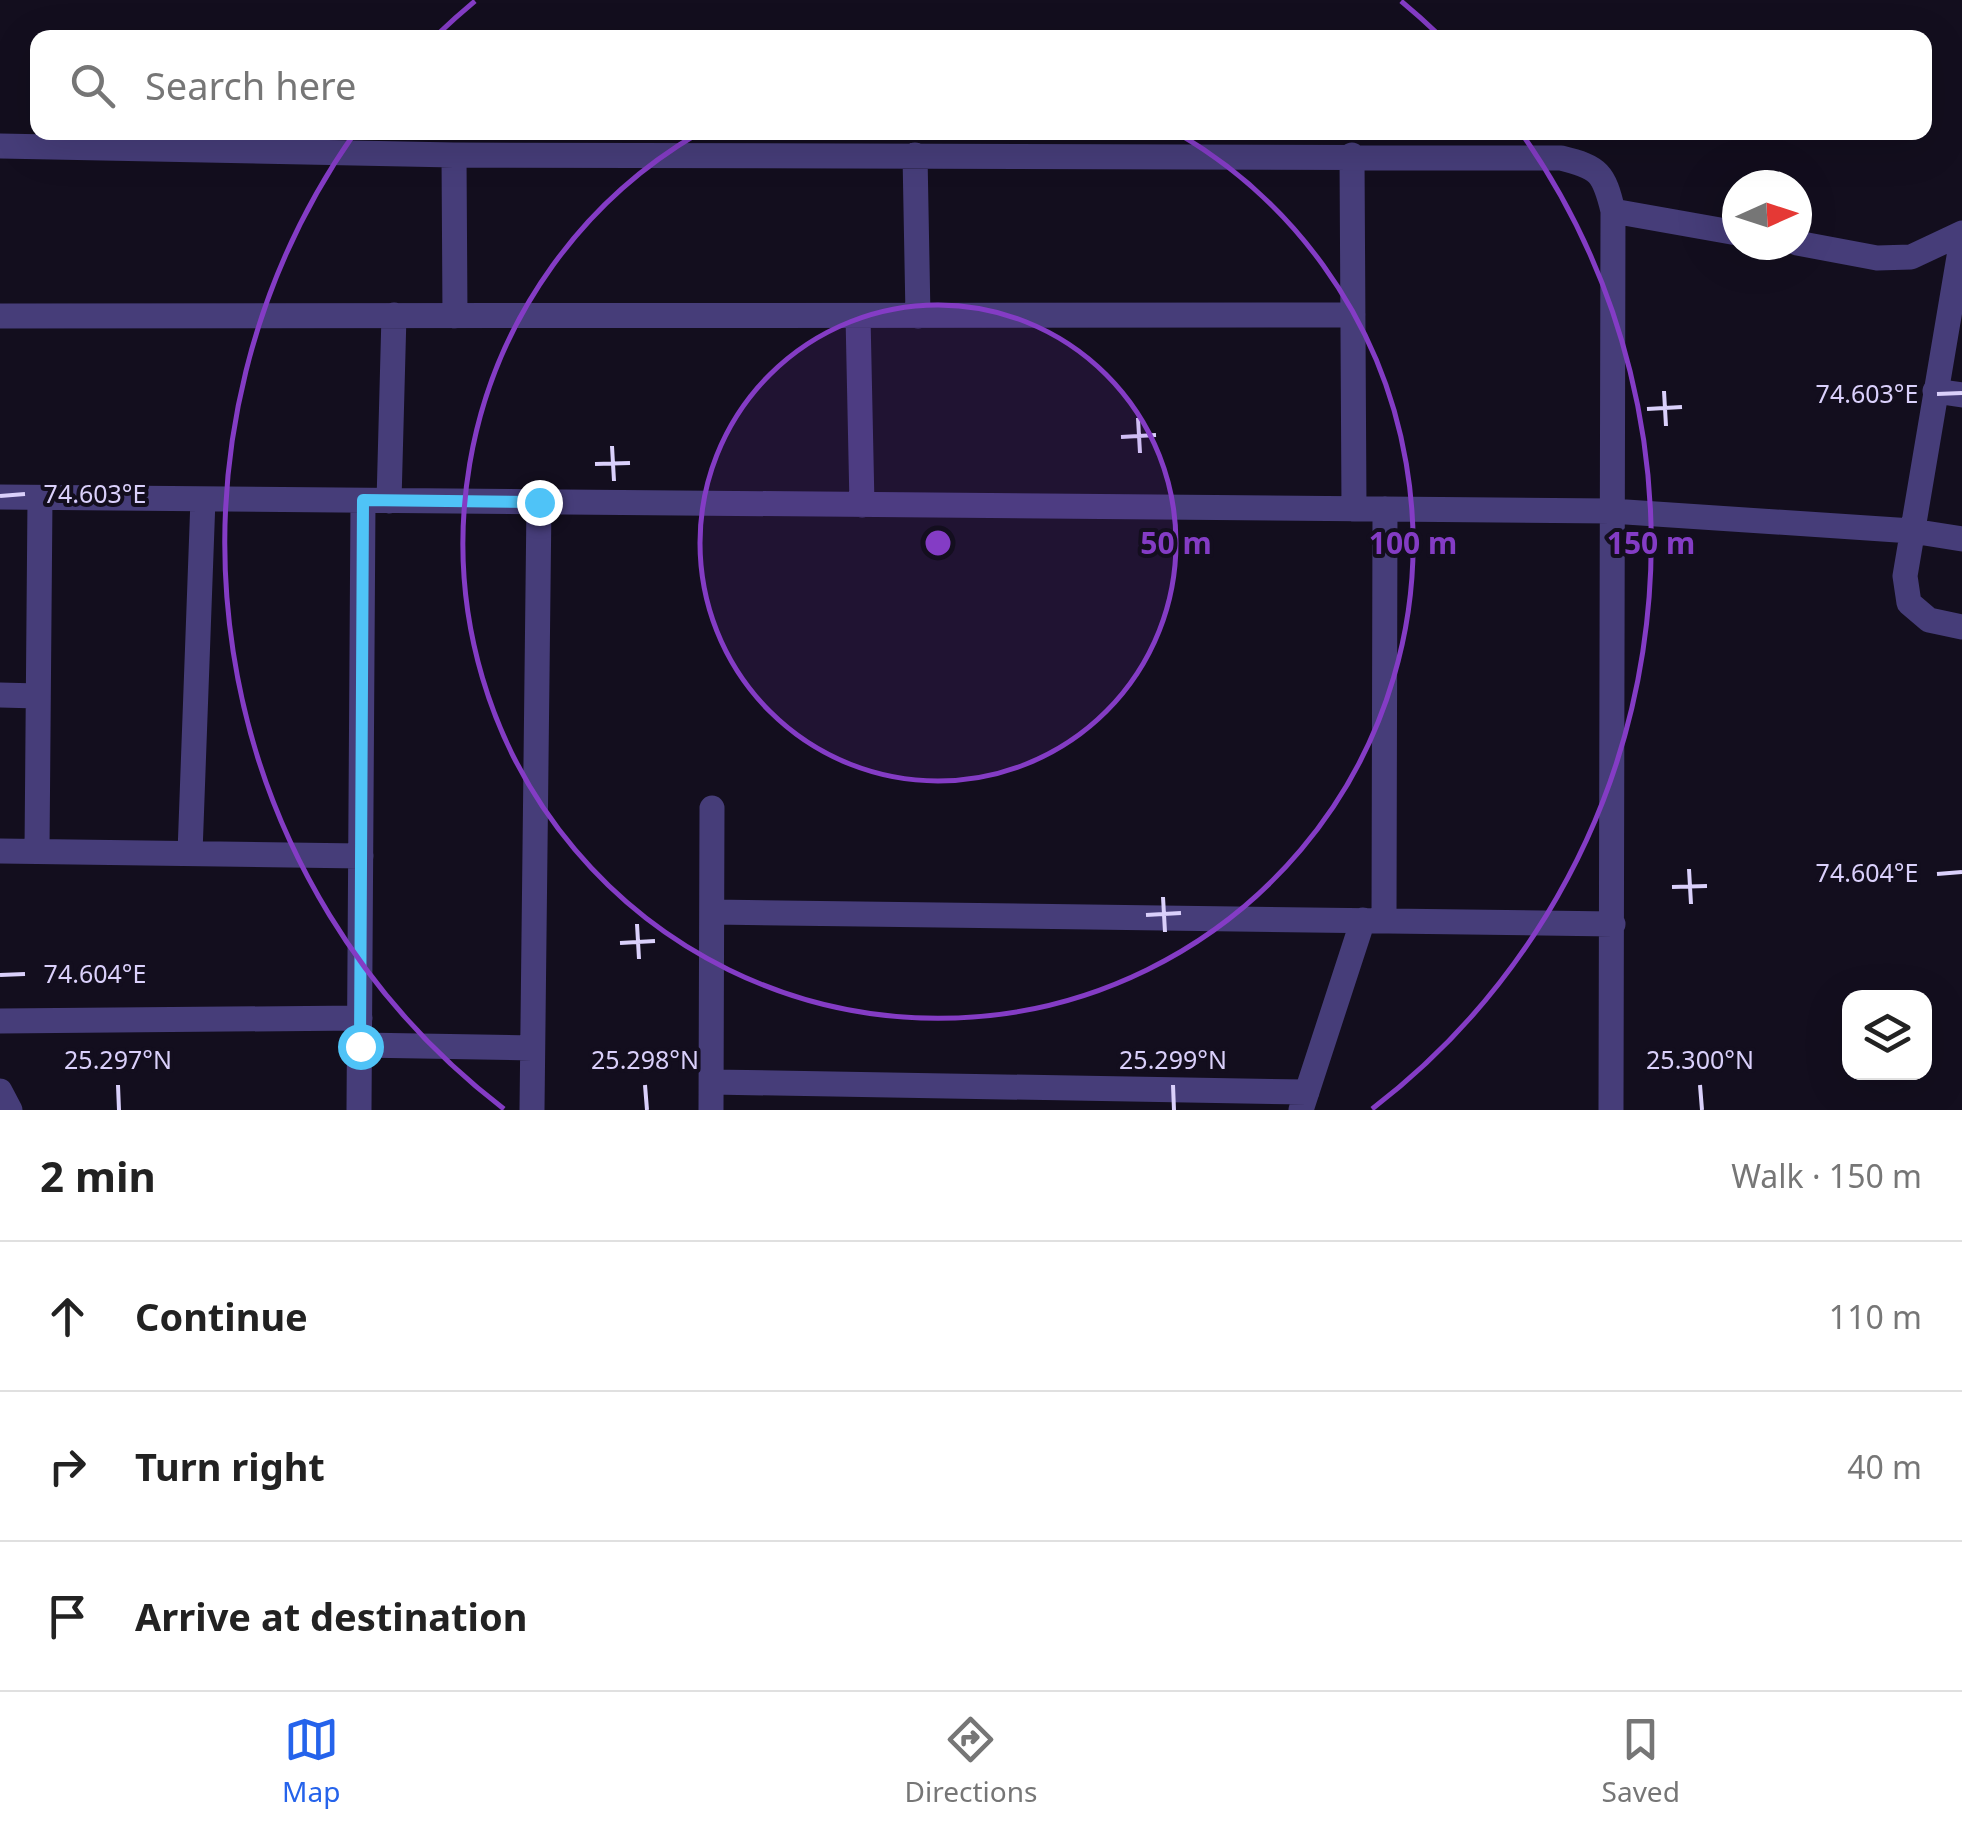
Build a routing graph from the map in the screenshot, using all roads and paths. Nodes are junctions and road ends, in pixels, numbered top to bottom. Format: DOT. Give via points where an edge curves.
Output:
graph roads {
  1 [pos="0,146"];
  2 [pos="454,155"];
  3 [pos="915,155"];
  4 [pos="1352,155"];
  5 [pos="1613,211"];
  6 [pos="1722,230"];
  7 [pos="1962,236"];
  8 [pos="1812,247"];
  9 [pos="394,315"];
  10 [pos="1353,315"];
  11 [pos="0,316"];
  12 [pos="455,316"];
  13 [pos="858,316"];
  14 [pos="918,316"];
  15 [pos="1934,391"];
  16 [pos="1962,395"];
  17 [pos="0,498"];
  18 [pos="40,498"];
  19 [pos="203,499"];
  20 [pos="363,500"];
  21 [pos="389,501"];
  22 [pos="539,502"];
  23 [pos="862,504"];
  24 [pos="1354,509"];
  25 [pos="1385,509"];
  26 [pos="1611,511"];
  27 [pos="1912,531"];
  28 [pos="1962,538"];
  29 [pos="1962,627"];
  30 [pos="0,695"];
  31 [pos="38,696"];
  32 [pos="712,808"];
  33 [pos="0,851"];
  34 [pos="36,852"];
  35 [pos="190,854"];
  36 [pos="361,856"];
  37 [pos="714,912"];
  38 [pos="1373,921"];
  39 [pos="1613,924"];
  40 [pos="360,1018"];
  41 [pos="0,1021"];
  42 [pos="360,1046"];
  43 [pos="532,1048"];
  44 [pos="712,1082"];
  45 [pos="0,1091"];
  46 [pos="1304,1101"];
  47 [pos="10,1110"];
  48 [pos="359,1110"];
  49 [pos="532,1110"];
  50 [pos="711,1110"];
  51 [pos="1610,1110"];
  1 -- 2 [label="street"];
  2 -- 3 [label="street"];
  2 -- 12 [label="street"];
  3 -- 4 [label="street"];
  3 -- 14 [label="street"];
  4 -- 5 [label="street" via="1561,158 1589,165 1606,181"];
  4 -- 10 [label="street"];
  5 -- 6 [label="street"];
  5 -- 26 [label="street"];
  7 -- 8 [label="street" via="1911,257"];
  7 -- 15 [label="street"];
  9 -- 11 [label="street"];
  9 -- 12 [label="street"];
  9 -- 21 [label="street"];
  10 -- 14 [label="street"];
  10 -- 24 [label="street"];
  12 -- 13 [label="street"];
  13 -- 14 [label="street"];
  13 -- 23 [label="street"];
  15 -- 16 [label="street"];
  15 -- 27 [label="street"];
  17 -- 18 [label="street"];
  18 -- 19 [label="street"];
  18 -- 31 [label="street"];
  19 -- 20 [label="street"];
  19 -- 35 [label="street"];
  20 -- 21 [label="street"];
  20 -- 36 [label="street"];
  21 -- 22 [label="street"];
  22 -- 23 [label="street"];
  22 -- 43 [label="street"];
  23 -- 24 [label="street"];
  24 -- 25 [label="street"];
  25 -- 26 [label="street"];
  25 -- 38 [label="street"];
  26 -- 27 [label="street"];
  26 -- 39 [label="street"];
  27 -- 28 [label="street"];
  27 -- 29 [label="street" via="1905,576 1909,603 1928,620"];
  30 -- 31 [label="street"];
  31 -- 34 [label="street"];
  32 -- 37 [label="street"];
  33 -- 34 [label="street"];
  34 -- 35 [label="street"];
  35 -- 36 [label="street"];
  36 -- 40 [label="street"];
  37 -- 38 [label="street"];
  37 -- 44 [label="street"];
  38 -- 39 [label="street"];
  38 -- 46 [label="street"];
  39 -- 51 [label="street"];
  40 -- 41 [label="street"];
  40 -- 42 [label="street"];
  42 -- 43 [label="street"];
  42 -- 48 [label="street"];
  43 -- 49 [label="street"];
  44 -- 46 [label="street"];
  44 -- 50 [label="street"];
  45 -- 47 [label="street"];
}
